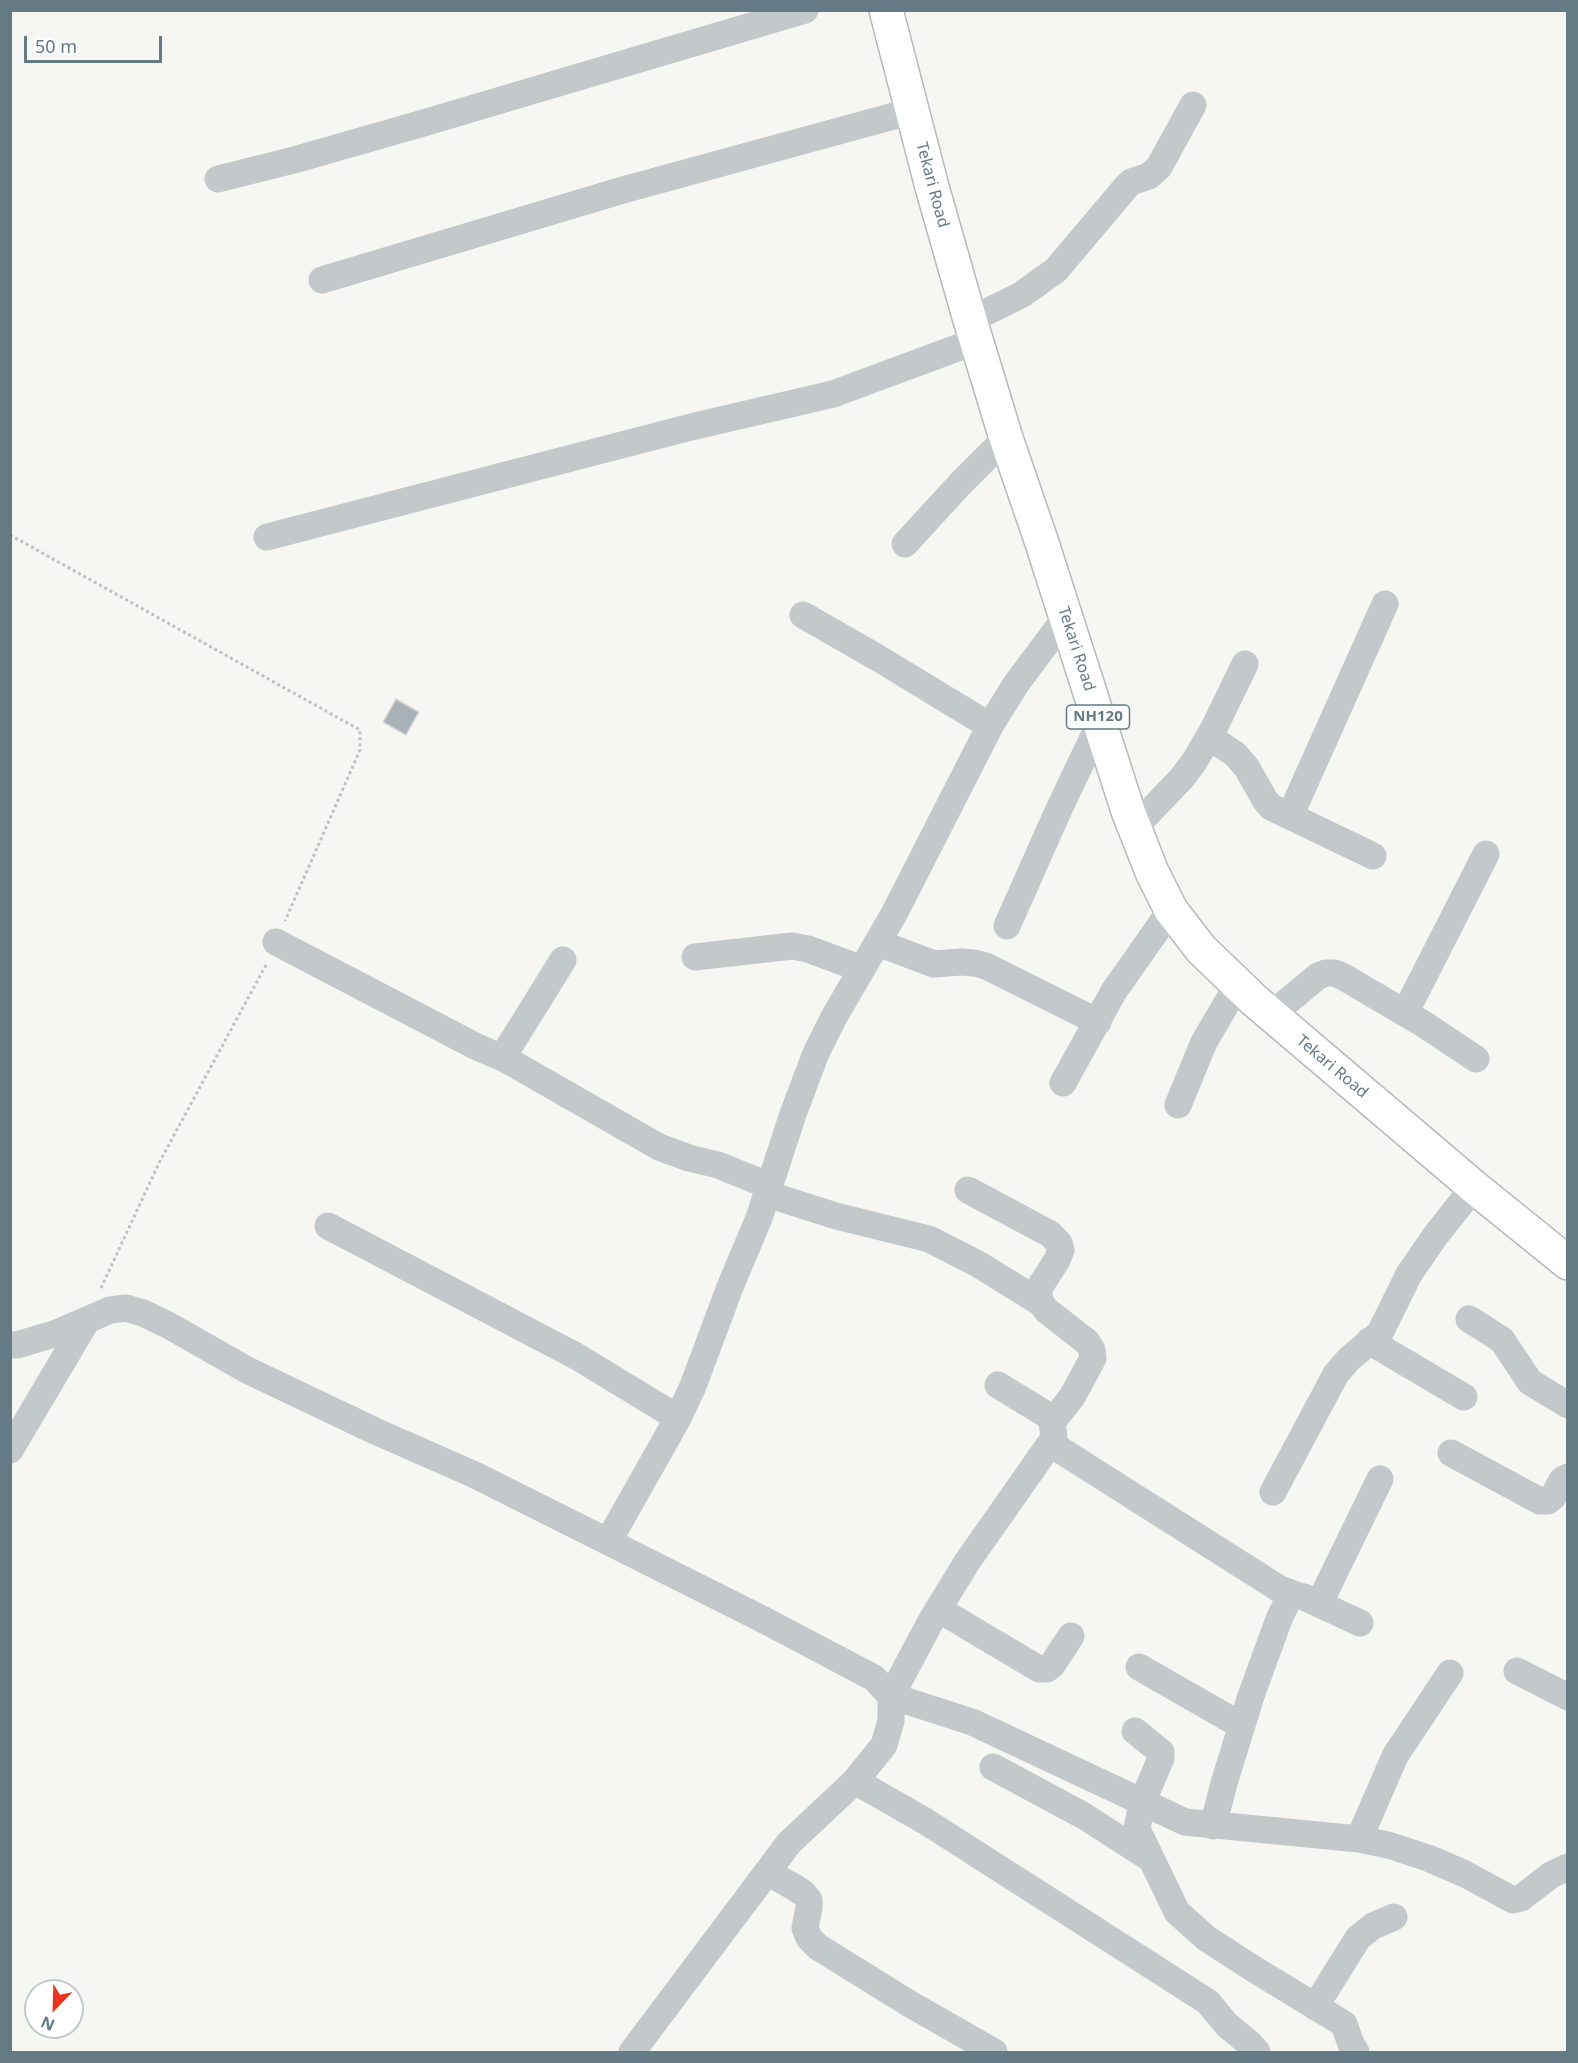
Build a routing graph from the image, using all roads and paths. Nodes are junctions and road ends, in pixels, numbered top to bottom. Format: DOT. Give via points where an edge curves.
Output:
graph roads {
  1 [pos="805,10"];
  2 [pos="886,10"];
  3 [pos="1193,105"];
  4 [pos="912,111"];
  5 [pos="218,179"];
  6 [pos="322,280"];
  7 [pos="973,331"];
  8 [pos="1006,438"];
  9 [pos="10,535"];
  10 [pos="267,537"];
  11 [pos="905,544"];
  12 [pos="1385,604"];
  13 [pos="802,615"];
  14 [pos="1066,617"];
  15 [pos="1245,664"];
  16 [pos="1100,723"];
  17 [pos="990,726"];
  18 [pos="1209,737"];
  19 [pos="1290,816"];
  20 [pos="1134,828"];
  21 [pos="1486,854"];
  22 [pos="1373,856"];
  23 [pos="1171,910"];
  24 [pos="1007,926"];
  25 [pos="276,942"];
  26 [pos="878,943"];
  27 [pos="695,957"];
  28 [pos="563,960"];
  29 [pos="862,969"];
  30 [pos="1238,984"];
  31 [pos="1405,1013"];
  32 [pos="1271,1015"];
  33 [pos="1098,1022"];
  34 [pos="1476,1059"];
  35 [pos="507,1060"];
  36 [pos="1063,1083"];
  37 [pos="1178,1105"];
  38 [pos="1474,1187"];
  39 [pos="768,1190"];
  40 [pos="969,1190"];
  41 [pos="328,1226"];
  42 [pos="1566,1260"];
  43 [pos="1041,1303"];
  44 [pos="1469,1319"];
  45 [pos="87,1320"];
  46 [pos="1369,1341"];
  47 [pos="10,1345"];
  48 [pos="998,1385"];
  49 [pos="1464,1397"];
  50 [pos="1568,1405"];
  51 [pos="678,1418"];
  52 [pos="1051,1433"];
  53 [pos="10,1450"];
  54 [pos="1451,1454"];
  55 [pos="1568,1477"];
  56 [pos="1380,1479"];
  57 [pos="1273,1492"];
  58 [pos="608,1542"];
  59 [pos="1307,1600"];
  60 [pos="938,1610"];
  61 [pos="1360,1623"];
  62 [pos="1071,1636"];
  63 [pos="1138,1667"];
  64 [pos="1517,1671"];
  65 [pos="1450,1673"];
  66 [pos="891,1696"];
  67 [pos="1568,1697"];
  68 [pos="1242,1726"];
  69 [pos="1135,1731"];
  70 [pos="993,1767"];
  71 [pos="855,1781"];
  72 [pos="1142,1803"];
  73 [pos="1213,1826"];
  74 [pos="1359,1839"];
  75 [pos="1151,1860"];
  76 [pos="1568,1867"];
  77 [pos="767,1872"];
  78 [pos="1394,1917"];
  79 [pos="1315,2007"];
  80 [pos="632,2052"];
  81 [pos="994,2052"];
  82 [pos="1257,2052"];
  83 [pos="1356,2052"];
  1 -- 5 [label="street" via="408,128"];
  2 -- 4 [label="highway, Tekari Road / NH120"];
  3 -- 7 [label="street" via="1159,167 1126,187 1056,270"];
  4 -- 6 [label="street" via="623,190"];
  4 -- 7 [label="highway, Tekari Road / NH120"];
  7 -- 8 [label="highway, Tekari Road / NH120"];
  7 -- 10 [label="street" via="833,394"];
  8 -- 11 [label="street"];
  8 -- 14 [label="highway, Tekari Road / NH120"];
  9 -- 25 [label="path" via="360,730 360,750"];
  12 -- 19 [label="street"];
  13 -- 17 [label="street"];
  14 -- 16 [label="highway, Tekari Road / NH120"];
  14 -- 17 [label="street"];
  15 -- 18 [label="street"];
  16 -- 20 [label="highway, Tekari Road / NH120"];
  16 -- 24 [label="street"];
  17 -- 26 [label="street"];
  18 -- 19 [label="street" via="1235,754 1271,807"];
  18 -- 20 [label="street" via="1181,779"];
  19 -- 22 [label="street"];
  20 -- 23 [label="highway, Tekari Road / NH120"];
  21 -- 31 [label="street"];
  23 -- 30 [label="highway, Tekari Road / NH120" via="1201,949"];
  23 -- 33 [label="street" via="1113,991"];
  25 -- 35 [label="street"];
  25 -- 45 [label="path" via="260,979 159,1163"];
  26 -- 29 [label="street"];
  26 -- 33 [label="street" via="934,964 986,966"];
  27 -- 29 [label="street" via="792,946"];
  28 -- 35 [label="street" via="507,1050"];
  29 -- 39 [label="street" via="816,1053"];
  30 -- 32 [label="highway, Tekari Road / NH120"];
  30 -- 37 [label="street" via="1203,1042"];
  31 -- 32 [label="street" via="1342,976 1326,973"];
  31 -- 34 [label="street"];
  32 -- 38 [label="highway, Tekari Road / NH120"];
  33 -- 36 [label="street"];
  35 -- 39 [label="street" via="659,1147 718,1165"];
  38 -- 42 [label="highway, Tekari Road / NH120"];
  38 -- 46 [label="street" via="1413,1267 1384,1326"];
  39 -- 43 [label="street" via="836,1216 929,1239"];
  39 -- 51 [label="street"];
  40 -- 43 [label="street" via="1050,1234 1059,1243 1057,1260 1038,1294"];
  41 -- 51 [label="street" via="576,1356"];
  43 -- 52 [label="street" via="1087,1342 1093,1358"];
  44 -- 50 [label="street" via="1502,1340 1530,1382"];
  45 -- 47 [label="street" via="57,1333"];
  45 -- 53 [label="street"];
  45 -- 58 [label="street" via="110,1310 126,1308 143,1313 247,1370 475,1475"];
  46 -- 49 [label="street"];
  46 -- 57 [label="street" via="1336,1374"];
  48 -- 52 [label="street" via="1041,1410"];
  51 -- 58 [label="street"];
  52 -- 59 [label="street" via="1278,1588"];
  52 -- 60 [label="street"];
  54 -- 55 [label="street" via="1540,1500 1553,1497"];
  56 -- 59 [label="street"];
  58 -- 66 [label="street" via="873,1678"];
  59 -- 61 [label="street"];
  59 -- 68 [label="street" via="1289,1598"];
  60 -- 62 [label="street" via="1039,1669 1052,1665"];
  60 -- 66 [label="street"];
  63 -- 68 [label="street"];
  64 -- 67 [label="street"];
  65 -- 74 [label="street" via="1395,1756"];
  66 -- 71 [label="street" via="891,1721 884,1745"];
  66 -- 72 [label="street" via="972,1722"];
  68 -- 73 [label="street"];
  69 -- 72 [label="street" via="1161,1752"];
  70 -- 75 [label="street" via="1084,1816"];
  71 -- 77 [label="street" via="789,1843"];
  71 -- 82 [label="street" via="925,1821 1208,2002"];
  72 -- 73 [label="street" via="1185,1822"];
  72 -- 75 [label="street" via="1137,1829"];
  73 -- 74 [label="street"];
  74 -- 76 [label="street" via="1428,1858 1513,1900"];
  75 -- 79 [label="street" via="1184,1919 1206,1938"];
  77 -- 80 [label="street"];
  77 -- 81 [label="street" via="808,1900 805,1928 808,1938 818,1947"];
  78 -- 79 [label="street" via="1358,1938"];
  79 -- 83 [label="street" via="1344,2024"];
}
